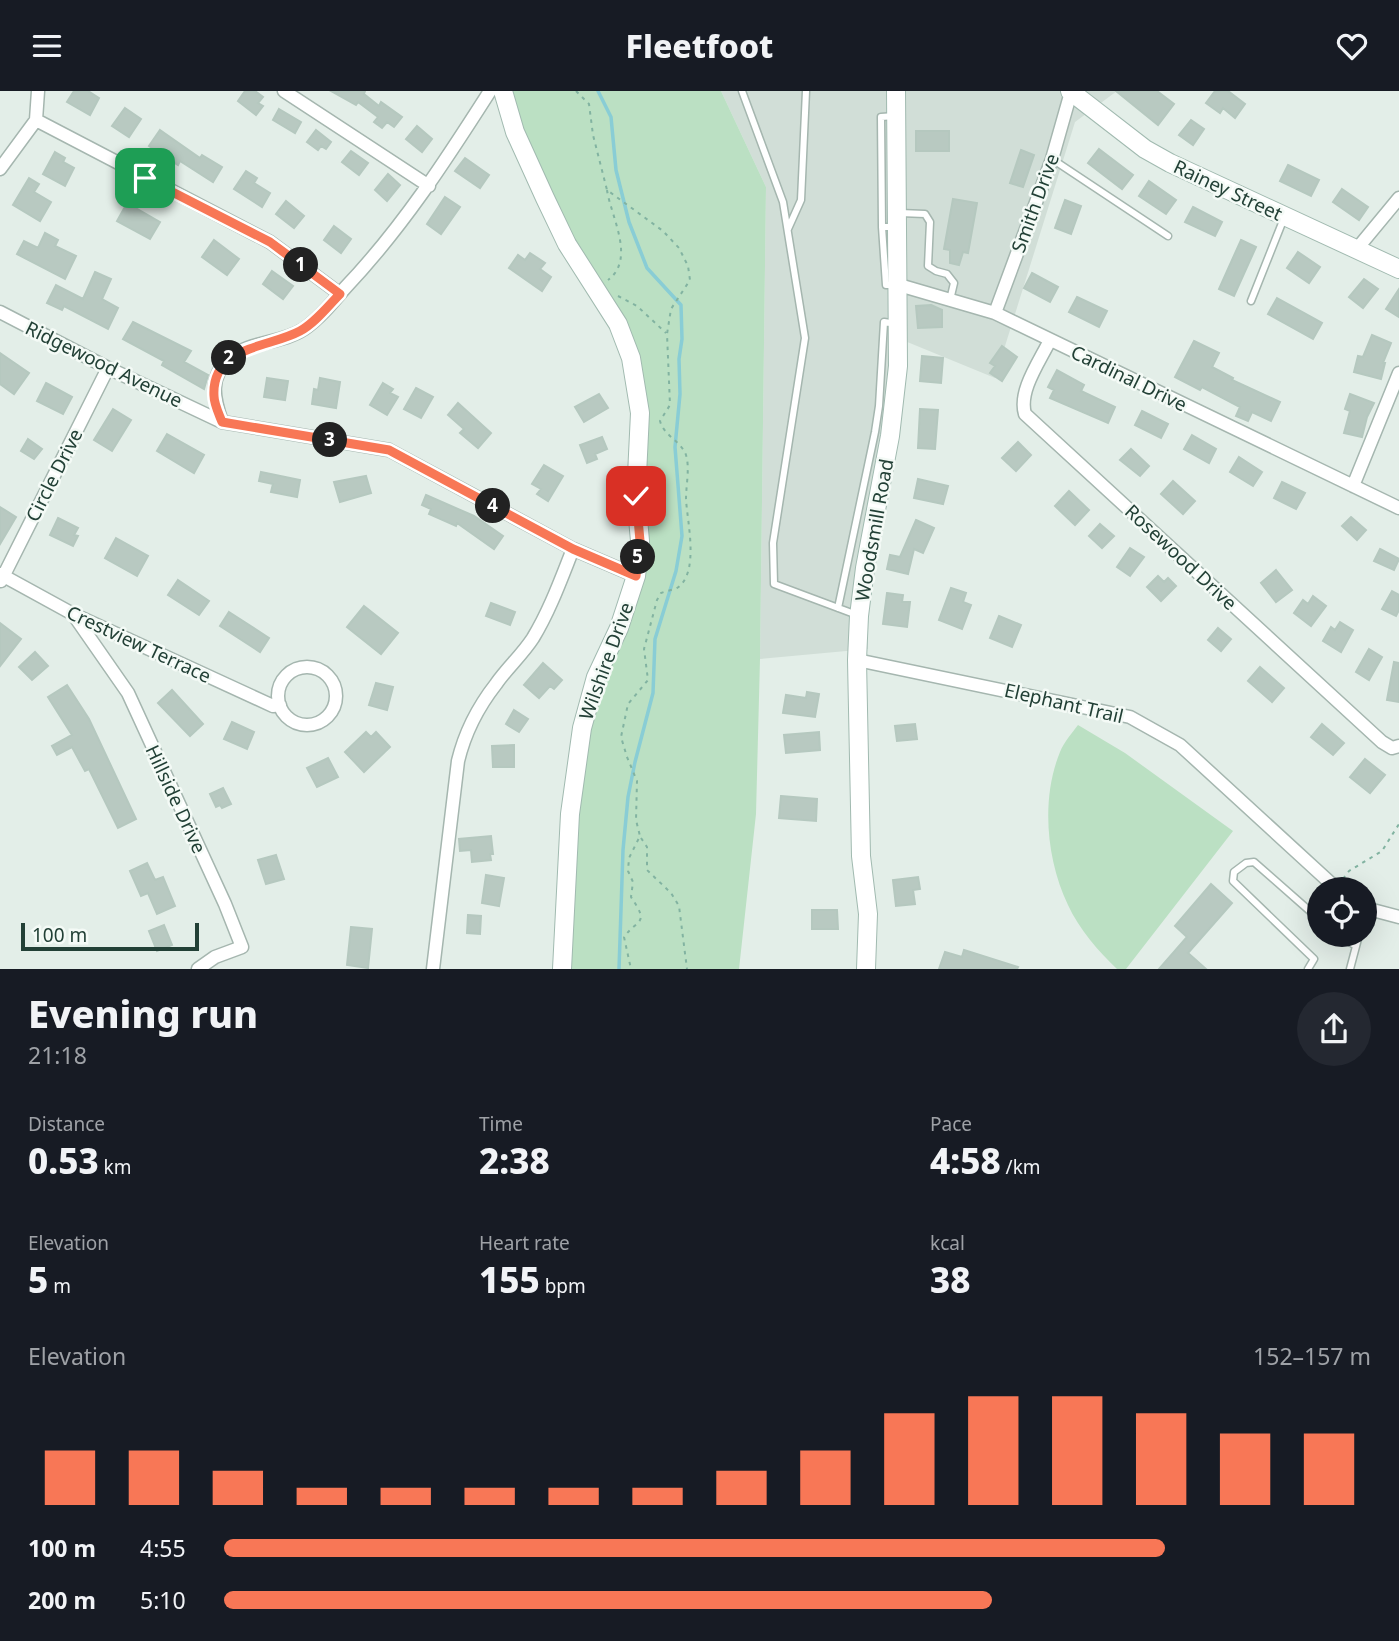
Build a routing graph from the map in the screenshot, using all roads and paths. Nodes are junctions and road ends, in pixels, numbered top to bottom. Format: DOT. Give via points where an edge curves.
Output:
graph roads {
  1 [pos="38,91"];
  2 [pos="284,91"];
  3 [pos="490,91"];
  4 [pos="503,91"];
  5 [pos="576,91"];
  6 [pos="742,91"];
  7 [pos="806,91"];
  8 [pos="896,91"];
  9 [pos="1071,91"];
  10 [pos="36,120"];
  11 [pos="1052,159"];
  12 [pos="0,169"];
  13 [pos="429,186"];
  14 [pos="607,190"];
  15 [pos="1399,198"];
  16 [pos="1285,216"];
  17 [pos="893,222"];
  18 [pos="788,231"];
  19 [pos="1168,236"];
  20 [pos="1356,250"];
  21 [pos="1399,269"];
  22 [pos="899,285"];
  23 [pos="594,286"];
  24 [pos="340,294"];
  25 [pos="618,296"];
  26 [pos="950,300"];
  27 [pos="1251,301"];
  28 [pos="0,312"];
  29 [pos="995,313"];
  30 [pos="667,334"];
  31 [pos="1050,340"];
  32 [pos="108,369"];
  33 [pos="1399,373"];
  34 [pos="222,422"];
  35 [pos="882,434"];
  36 [pos="1353,486"];
  37 [pos="1399,508"];
  38 [pos="573,549"];
  39 [pos="636,576"];
  40 [pos="1,577"];
  41 [pos="838,608"];
  42 [pos="74,614"];
  43 [pos="859,616"];
  44 [pos="857,660"];
  45 [pos="280,705"];
  46 [pos="1399,746"];
  47 [pos="1399,824"];
  48 [pos="640,836"];
  49 [pos="1324,877"];
  50 [pos="1345,877"];
  51 [pos="1307,909"];
  52 [pos="1377,912"];
  53 [pos="1399,917"];
  54 [pos="1356,947"];
  55 [pos="198,969"];
  56 [pos="433,969"];
  57 [pos="562,969"];
  58 [pos="631,969"];
  59 [pos="687,969"];
  60 [pos="866,969"];
  61 [pos="1308,969"];
  62 [pos="1350,969"];
  1 -- 10 [label="street"];
  2 -- 13 [label="street"];
  3 -- 13 [label="street"];
  4 -- 23 [label="street, Wilshire Drive" via="515,132 545,198"];
  5 -- 14 [label="path" via="589,104"];
  6 -- 18 [label="lane" via="783,202"];
  7 -- 18 [label="lane" via="802,200"];
  8 -- 17 [label="street, Woodsmill Road"];
  9 -- 11 [label="street, Smith Drive"];
  9 -- 16 [label="street, Rainey Street" via="1145,149"];
  10 -- 12 [label="street"];
  10 -- 24 [label="street" via="270,242"];
  11 -- 19 [label="lane"];
  11 -- 29 [label="street, Smith Drive"];
  13 -- 24 [label="street"];
  14 -- 23 [label="path" via="621,256 612,277"];
  14 -- 30 [label="path" via="663,231 684,257 690,280 671,309"];
  15 -- 20 [label="street"];
  16 -- 20 [label="street, Rainey Street"];
  16 -- 27 [label="lane"];
  17 -- 22 [label="street, Woodsmill Road"];
  17 -- 26 [label="lane" via="925,214 930,222 928,266 947,274 954,283"];
  18 -- 41 [label="lane" via="805,338 772,543 774,584"];
  20 -- 21 [label="street, Rainey Street"];
  22 -- 26 [label="street, Cardinal Drive"];
  22 -- 35 [label="street, Woodsmill Road" via="895,401"];
  23 -- 39 [label="street, Wilshire Drive" via="618,324 631,358 639,413"];
  24 -- 34 [label="street" via="304,329 229,359 217,376 214,397"];
  25 -- 30 [label="path" via="637,306"];
  26 -- 29 [label="street, Cardinal Drive"];
  28 -- 32 [label="street, Ridgewood Avenue"];
  29 -- 31 [label="street, Cardinal Drive"];
  30 -- 48 [label="path" via="670,405 660,421 687,457 691,552 684,580 657,600 644,649 648,680 624,715 621,737 638,781"];
  31 -- 36 [label="street, Cardinal Drive"];
  31 -- 46 [label="street, Rosewood Drive" via="1026,390 1025,414 1382,742 1392,748"];
  32 -- 34 [label="street, Ridgewood Avenue"];
  32 -- 40 [label="street, Circle Drive"];
  33 -- 36 [label="street"];
  34 -- 38 [label="street, Ridgewood Avenue" via="389,450"];
  35 -- 41 [label="lane"];
  35 -- 43 [label="street, Woodsmill Road"];
  36 -- 37 [label="street, Cardinal Drive"];
  38 -- 39 [label="street, Ridgewood Avenue"];
  38 -- 56 [label="street" via="534,635 496,683 463,742"];
  39 -- 57 [label="street, Wilshire Drive" via="596,677 582,728 570,814"];
  40 -- 42 [label="street, Crestview Terrace"];
  41 -- 43 [label="lane"];
  42 -- 45 [label="street, Crestview Terrace" via="273,706"];
  42 -- 55 [label="street, Hillside Drive" via="128,693 242,947"];
  43 -- 44 [label="street, Woodsmill Road"];
  44 -- 49 [label="street, Elephant Trail" via="1130,717 1180,745"];
  44 -- 60 [label="street, Woodsmill Road" via="861,856 868,914"];
  45 -- 45 [label="street" via="280,686 301,667 320,670 334,684 336,703 318,723 300,724"];
  47 -- 50 [label="path" via="1382,851"];
  48 -- 58 [label="path" via="628,871 633,882 631,897 641,917 624,937"];
  48 -- 59 [label="path" via="647,847 647,870 679,906"];
  51 -- 61 [label="lane" via="1254,862 1234,872 1233,881 1314,959"];
  52 -- 53 [label="street"];
  54 -- 62 [label="lane"];
}
